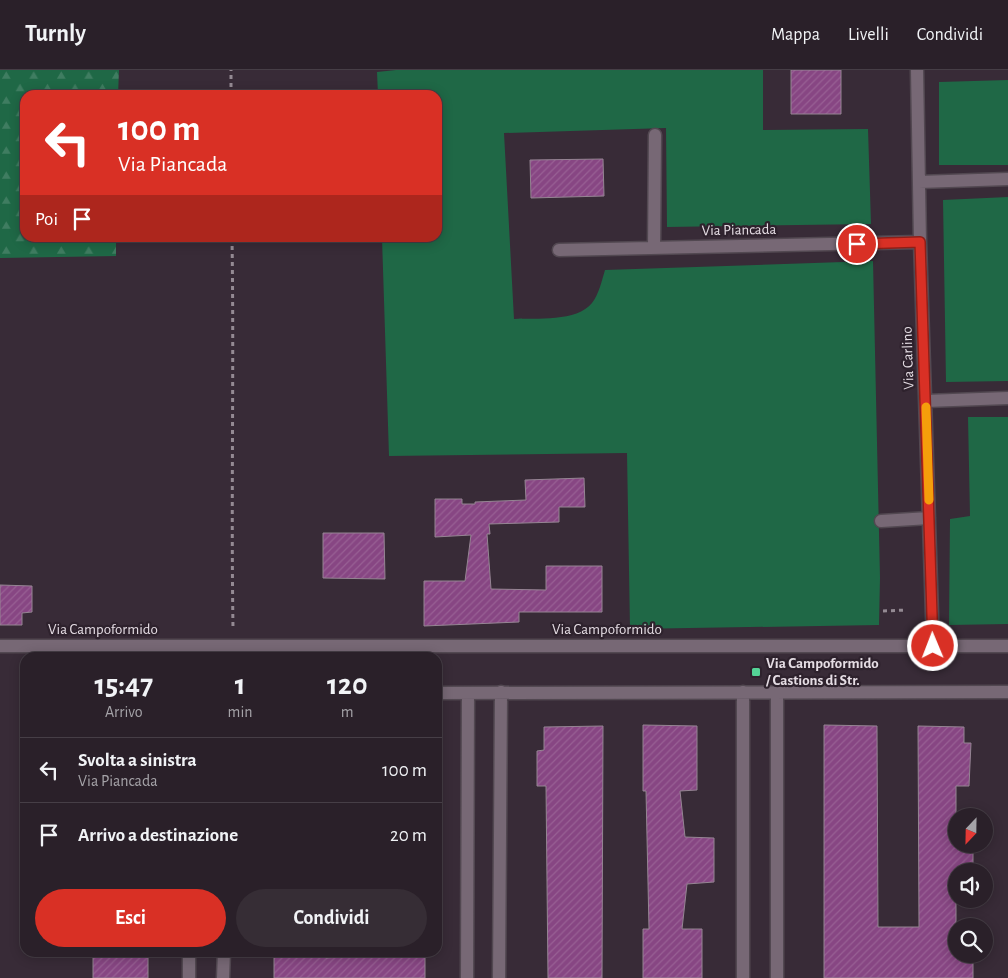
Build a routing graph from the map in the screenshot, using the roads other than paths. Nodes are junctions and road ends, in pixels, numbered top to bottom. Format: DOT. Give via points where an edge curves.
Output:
graph roads {
  1 [pos="917,70"];
  2 [pos="655,135"];
  3 [pos="1008,180"];
  4 [pos="919,182"];
  5 [pos="920,242"];
  6 [pos="654,248"];
  7 [pos="559,250"];
  8 [pos="1008,398"];
  9 [pos="926,401"];
  10 [pos="929,518"];
  11 [pos="881,520"];
  12 [pos="0,646"];
  13 [pos="933,646"];
  14 [pos="1008,646"];
  15 [pos="155,652"];
  16 [pos="214,652"];
  17 [pos="501,692"];
  18 [pos="743,692"];
  19 [pos="777,692"];
  20 [pos="1008,692"];
  21 [pos="442,693"];
  22 [pos="468,693"];
  23 [pos="189,957"];
  24 [pos="224,957"];
  25 [pos="189,978"];
  26 [pos="224,978"];
  27 [pos="467,978"];
  28 [pos="499,978"];
  29 [pos="742,978"];
  30 [pos="777,978"];
  1 -- 4 [label="street, Via Carlino"];
  2 -- 6 [label="street"];
  3 -- 4 [label="street"];
  4 -- 5 [label="street, Via Carlino"];
  5 -- 6 [label="street, Via Piancada"];
  5 -- 9 [label="street, Via Carlino"];
  6 -- 7 [label="street, Via Piancada"];
  8 -- 9 [label="street"];
  9 -- 10 [label="street, Via Carlino"];
  10 -- 11 [label="street"];
  10 -- 13 [label="street, Via Carlino"];
  12 -- 15 [label="street, Via Campoformido"];
  13 -- 14 [label="street, Via Campoformido"];
  13 -- 16 [label="street, Via Campoformido" via="234,646"];
  17 -- 18 [label="street"];
  17 -- 22 [label="street"];
  17 -- 28 [label="street"];
  18 -- 19 [label="street"];
  18 -- 29 [label="street"];
  19 -- 20 [label="street"];
  19 -- 30 [label="street"];
  21 -- 22 [label="street"];
  22 -- 27 [label="street"];
  23 -- 25 [label="street"];
  24 -- 26 [label="street"];
}
